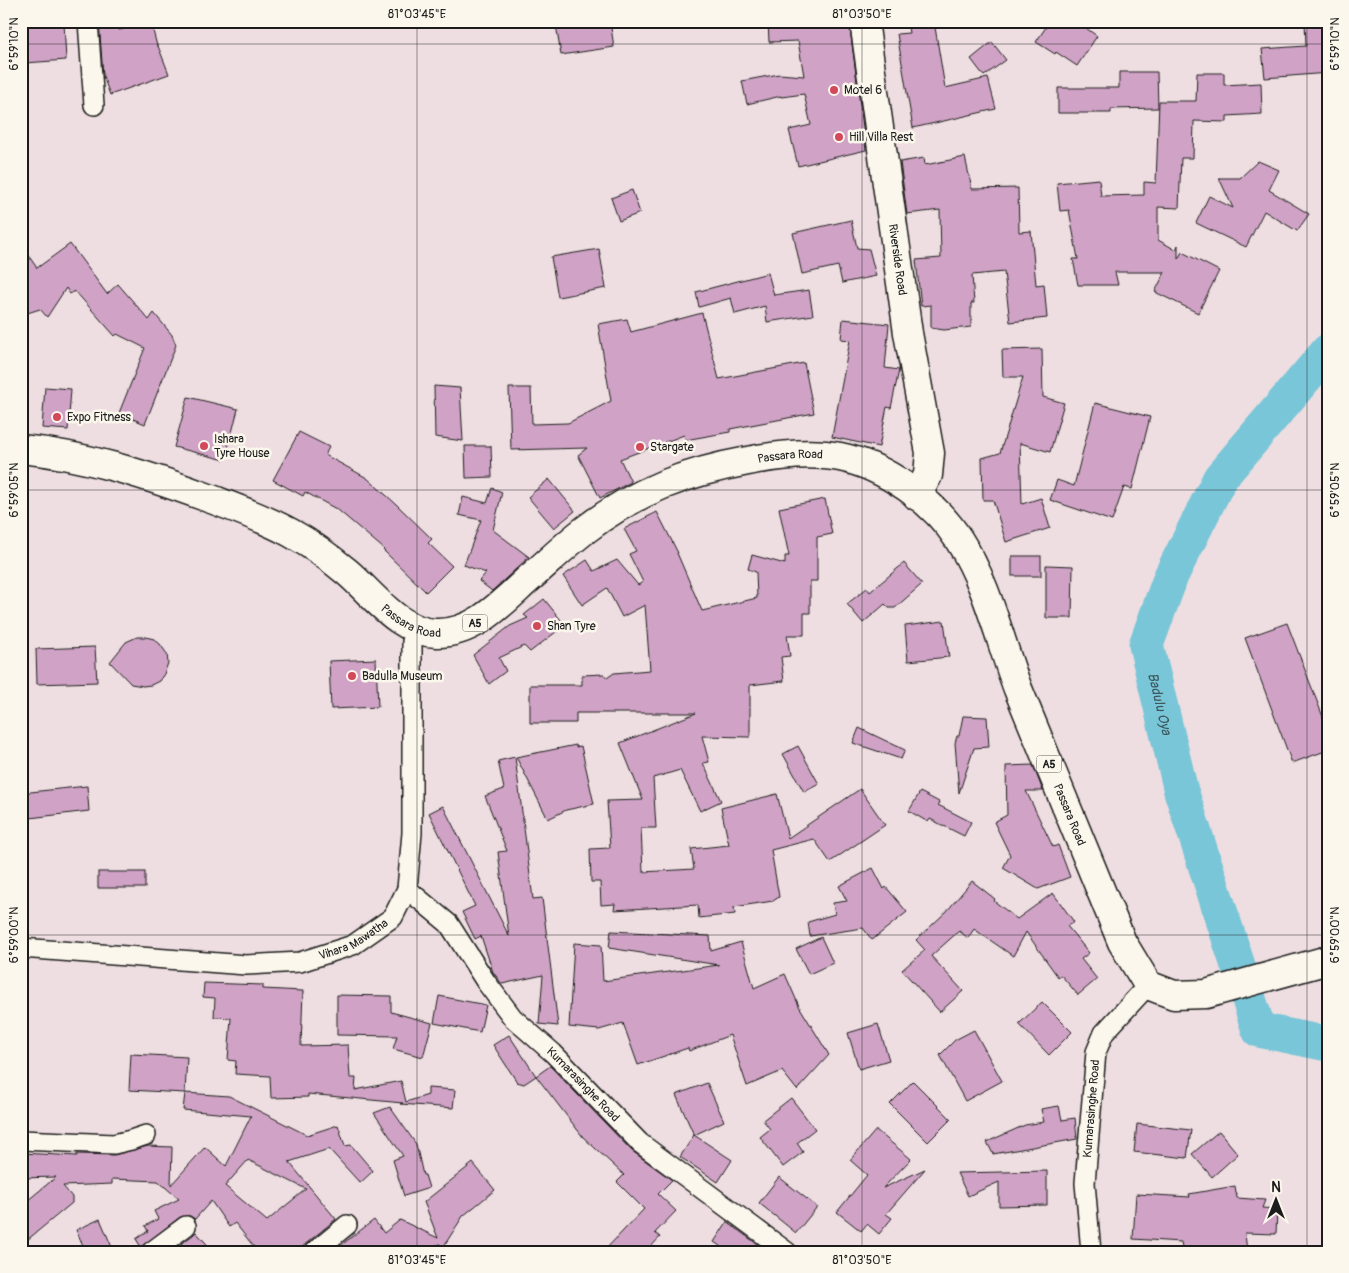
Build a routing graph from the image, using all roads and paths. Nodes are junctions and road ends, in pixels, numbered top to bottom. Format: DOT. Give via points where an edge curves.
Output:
graph roads {
  1 [pos="88,21"];
  2 [pos="864,21"];
  3 [pos="94,105"];
  4 [pos="21,448"];
  5 [pos="917,496"];
  6 [pos="414,629"];
  7 [pos="407,889"];
  8 [pos="21,948"];
  9 [pos="1328,960"];
  10 [pos="1148,986"];
  11 [pos="146,1135"];
  12 [pos="21,1140"];
  13 [pos="347,1225"];
  14 [pos="186,1226"];
  15 [pos="151,1252"];
  16 [pos="314,1252"];
  17 [pos="787,1252"];
  18 [pos="1091,1252"];
  1 -- 3 [label="street"];
  2 -- 5 [label="main road, Riverside Road" via="908,334 930,453 928,475"];
  4 -- 6 [label="main road, Passara Road / A5" via="106,463 271,522 331,559"];
  5 -- 6 [label="main road, Passara Road / A5" via="876,469 841,457 781,456 704,469 659,486 614,510 566,546 504,602 471,625 436,633"];
  5 -- 10 [label="main road, Passara Road / A5" via="948,525 980,579 1015,681 1122,942"];
  6 -- 7 [label="street, Vihara Mawatha" via="412,833"];
  7 -- 8 [label="street, Vihara Mawatha" via="393,917 353,945 300,962 246,965"];
  7 -- 17 [label="street, Kumarasinghe Road" via="449,924 513,1018 553,1053 640,1144"];
  9 -- 10 [label="main road" via="1206,994 1174,995"];
  10 -- 18 [label="street, Kumarasinghe Road" via="1104,1033 1096,1052 1085,1183"];
  11 -- 12 [label="street" via="114,1144"];
  13 -- 16 [label="street"];
  14 -- 15 [label="street"];
}
